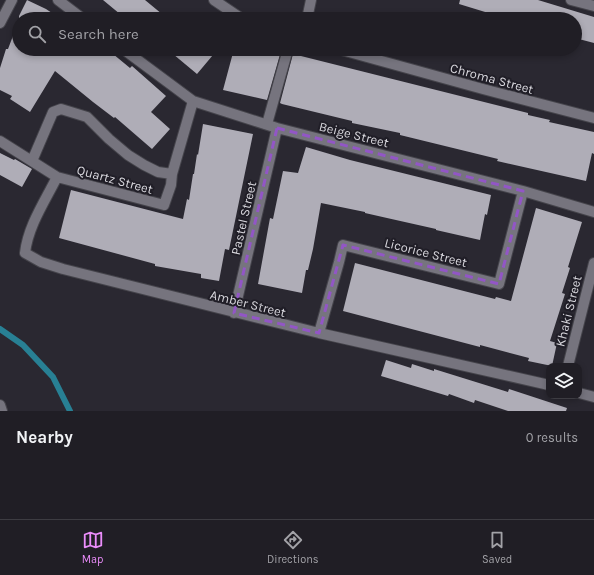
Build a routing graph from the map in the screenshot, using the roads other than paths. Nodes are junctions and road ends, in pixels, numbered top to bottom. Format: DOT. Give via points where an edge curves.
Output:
graph roads {
  1 [pos="12,0"];
  2 [pos="58,0"];
  3 [pos="214,0"];
  4 [pos="311,0"];
  5 [pos="571,0"];
  6 [pos="594,6"];
  7 [pos="74,12"];
  8 [pos="232,12"];
  9 [pos="308,12"];
  10 [pos="0,23"];
  11 [pos="132,56"];
  12 [pos="287,56"];
  13 [pos="364,56"];
  14 [pos="193,101"];
  15 [pos="594,118"];
  16 [pos="272,126"];
  17 [pos="0,141"];
  18 [pos="32,161"];
  19 [pos="172,174"];
  20 [pos="57,177"];
  21 [pos="523,191"];
  22 [pos="594,212"];
  23 [pos="594,263"];
  24 [pos="234,313"];
  25 [pos="319,333"];
  26 [pos="569,363"];
  27 [pos="546,384"];
  28 [pos="582,394"];
  29 [pos="594,397"];
  30 [pos="0,405"];
  31 [pos="2,411"];
  1 -- 10 [label="street"];
  2 -- 7 [label="street"];
  3 -- 8 [label="street"];
  4 -- 9 [label="street"];
  5 -- 6 [label="street"];
  11 -- 14 [label="street, Beige Street"];
  12 -- 16 [label="street, Pastel Street"];
  13 -- 15 [label="street, Chroma Street"];
  14 -- 16 [label="street, Beige Street"];
  14 -- 19 [label="street, Quartz Street"];
  16 -- 21 [label="street, Beige Street"];
  16 -- 24 [label="street, Pastel Street"];
  17 -- 18 [label="street, Quartz Street"];
  18 -- 19 [label="street, Quartz Street" via="53,112 61,108 87,117 128,155 144,165 158,172"];
  18 -- 20 [label="street, Quartz Street"];
  19 -- 20 [label="street, Quartz Street" via="164,205"];
  20 -- 24 [label="street, Amber Street" via="31,229 25,253 41,262 63,269"];
  21 -- 22 [label="street, Beige Street"];
  21 -- 25 [label="street, Licorice Street" via="499,284 343,245"];
  23 -- 26 [label="street, Khaki Street"];
  24 -- 25 [label="street, Amber Street"];
  25 -- 27 [label="street, Amber Street"];
  28 -- 29 [label="street"];
  30 -- 31 [label="street"];
}
